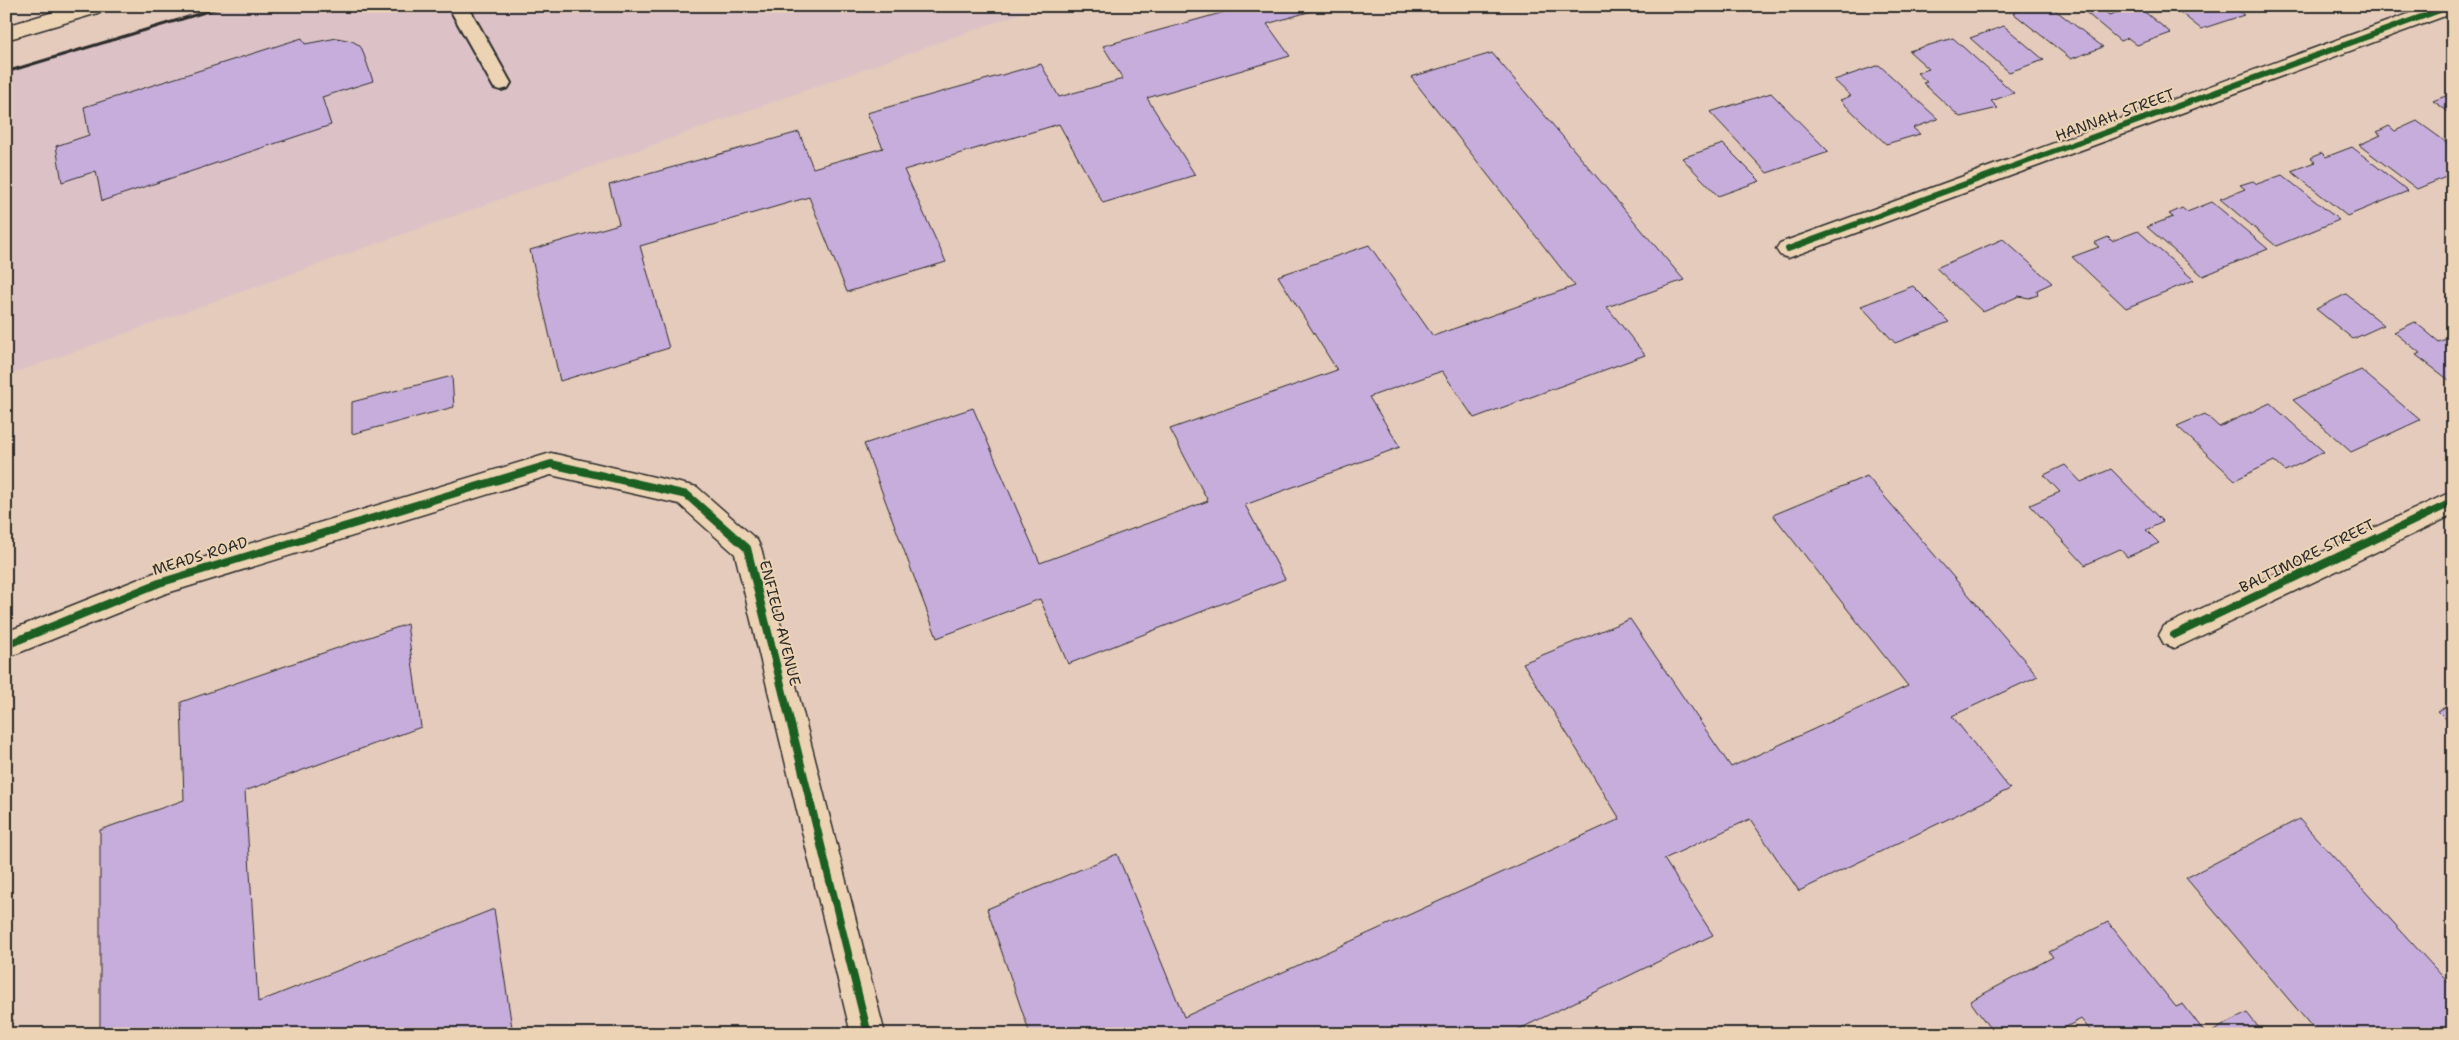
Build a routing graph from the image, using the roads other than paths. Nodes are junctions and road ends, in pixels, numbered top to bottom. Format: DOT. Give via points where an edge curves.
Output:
graph roads {
  1 [pos="98,6"];
  2 [pos="458,6"];
  3 [pos="2451,6"];
  4 [pos="6,33"];
  5 [pos="501,83"];
  6 [pos="1788,250"];
  7 [pos="2453,502"];
  8 [pos="407,508"];
  9 [pos="2174,636"];
  10 [pos="6,644"];
  11 [pos="868,1034"];
  1 -- 4 [label="street"];
  2 -- 5 [label="lane"];
  3 -- 6 [label="street, HANNAH STREET"];
  7 -- 9 [label="street, BALTIMORE STREET"];
  8 -- 10 [label="street, MEADS ROAD" via="159,583"];
  8 -- 11 [label="street, ENFIELD AVENUE" via="552,464 686,495 747,548"];
}
